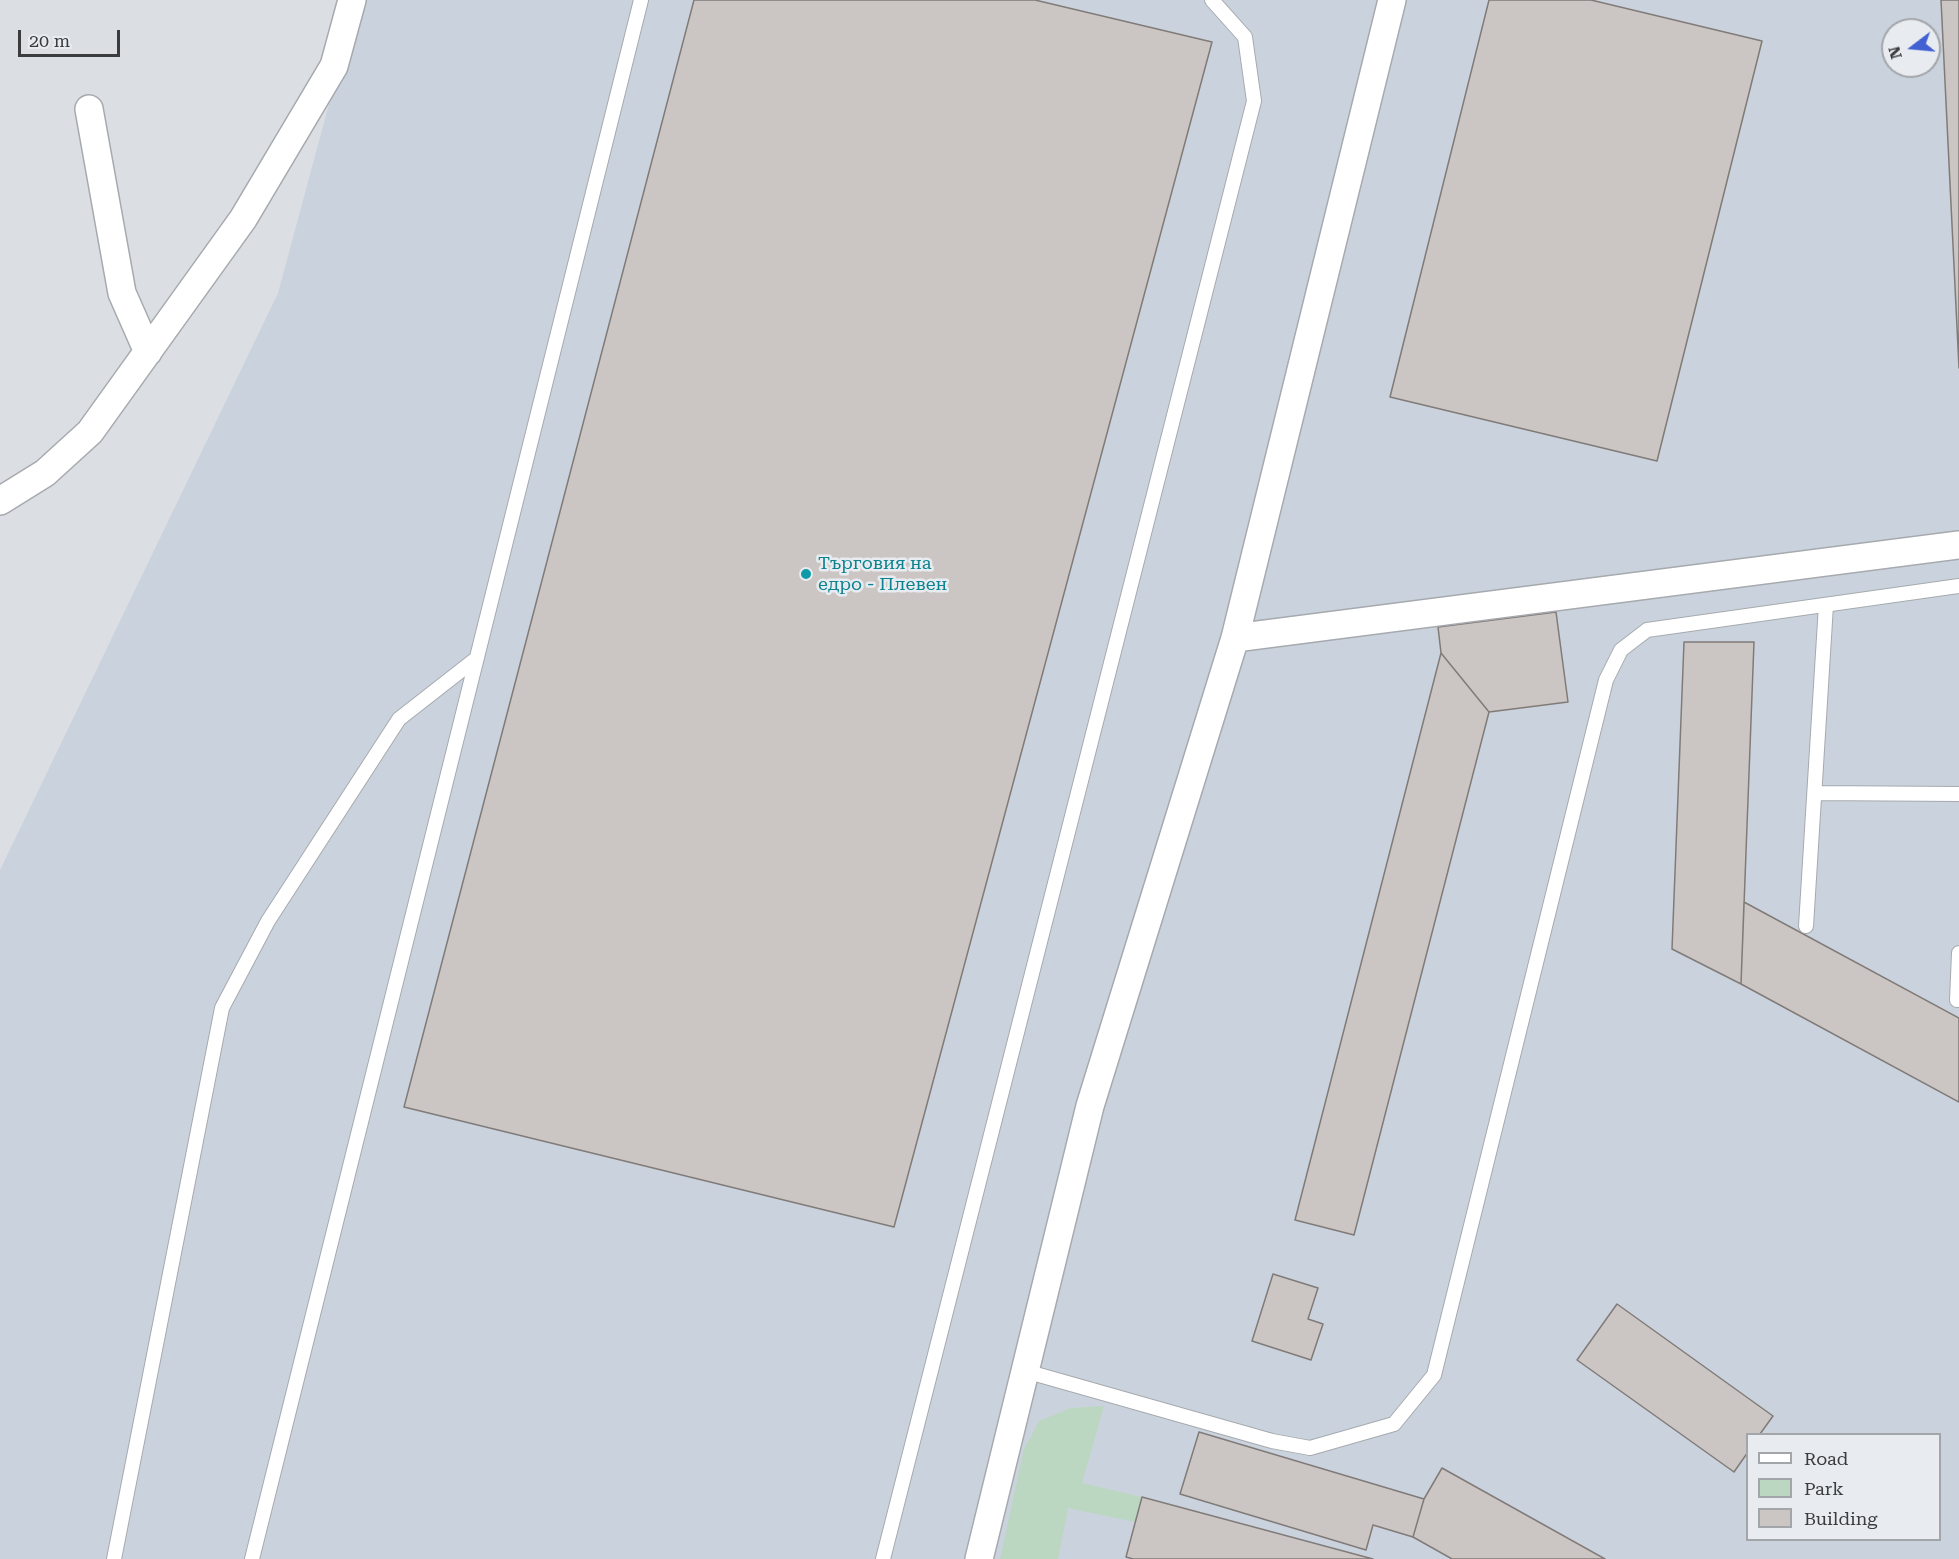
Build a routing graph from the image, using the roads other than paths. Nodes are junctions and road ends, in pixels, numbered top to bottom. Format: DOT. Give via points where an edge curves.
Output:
graph roads {
  1 [pos="352,0"];
  2 [pos="641,0"];
  3 [pos="1212,0"];
  4 [pos="1392,0"];
  5 [pos="89,109"];
  6 [pos="148,352"];
  7 [pos="0,501"];
  8 [pos="1959,545"];
  9 [pos="1959,586"];
  10 [pos="1826,605"];
  11 [pos="1235,638"];
  12 [pos="477,657"];
  13 [pos="1815,793"];
  14 [pos="1959,794"];
  15 [pos="1806,926"];
  16 [pos="1959,953"];
  17 [pos="1957,1000"];
  18 [pos="1025,1371"];
  19 [pos="114,1559"];
  20 [pos="252,1559"];
  21 [pos="883,1559"];
  22 [pos="979,1559"];
  1 -- 6 [label="street" via="334,66 243,219"];
  2 -- 12 [label="lane"];
  3 -- 21 [label="lane" via="1245,37 1254,101"];
  4 -- 11 [label="street"];
  5 -- 6 [label="street" via="122,293"];
  6 -- 7 [label="street" via="90,432 45,473"];
  8 -- 11 [label="street"];
  9 -- 10 [label="lane"];
  10 -- 13 [label="lane"];
  10 -- 18 [label="lane" via="1647,630 1621,650 1606,680 1434,1375 1394,1424 1310,1448 1272,1441"];
  11 -- 18 [label="street" via="1090,1106"];
  12 -- 19 [label="lane" via="399,719 268,921 222,1008"];
  12 -- 20 [label="lane"];
  13 -- 14 [label="lane"];
  13 -- 15 [label="lane"];
  16 -- 17 [label="lane"];
  18 -- 22 [label="street"];
}
